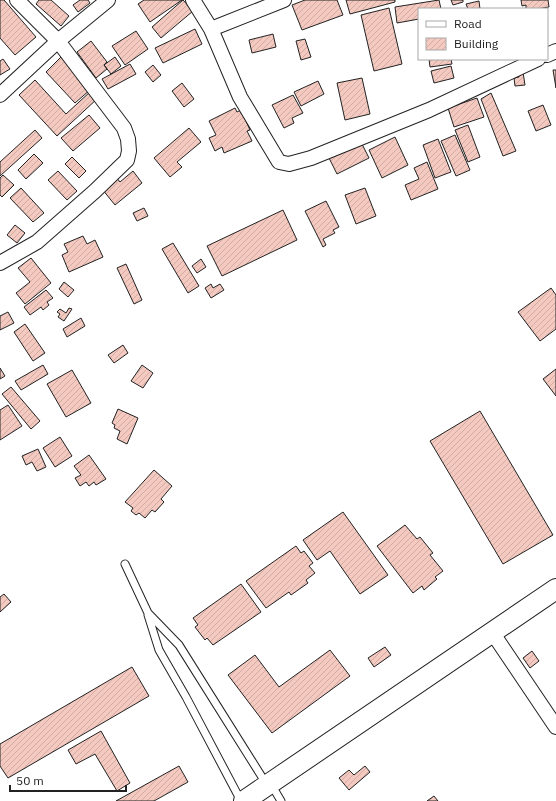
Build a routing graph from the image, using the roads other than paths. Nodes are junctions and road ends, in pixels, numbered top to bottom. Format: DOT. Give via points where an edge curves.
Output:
graph roads {
  1 [pos="17,0"];
  2 [pos="108,0"];
  3 [pos="193,0"];
  4 [pos="284,0"];
  5 [pos="211,29"];
  6 [pos="58,41"];
  7 [pos="536,60"];
  8 [pos="0,95"];
  9 [pos="0,263"];
  10 [pos="125,564"];
  11 [pos="556,589"];
  12 [pos="148,613"];
  13 [pos="492,632"];
  14 [pos="556,727"];
  15 [pos="269,784"];
  16 [pos="240,801"];
  17 [pos="244,801"];
  18 [pos="281,801"];
  1 -- 6 [label="street"];
  2 -- 6 [label="street"];
  3 -- 5 [label="street"];
  4 -- 5 [label="street"];
  5 -- 7 [label="street" via="240,97 280,162 289,164 311,158 430,110"];
  6 -- 8 [label="street"];
  6 -- 9 [label="street" via="124,128 128,139 127,160 95,192 37,242"];
  10 -- 12 [label="lane"];
  11 -- 13 [label="street"];
  12 -- 15 [label="lane" via="179,645"];
  12 -- 16 [label="lane" via="159,650"];
  13 -- 14 [label="street"];
  13 -- 15 [label="street"];
  15 -- 17 [label="street"];
  15 -- 18 [label="lane"];
}
